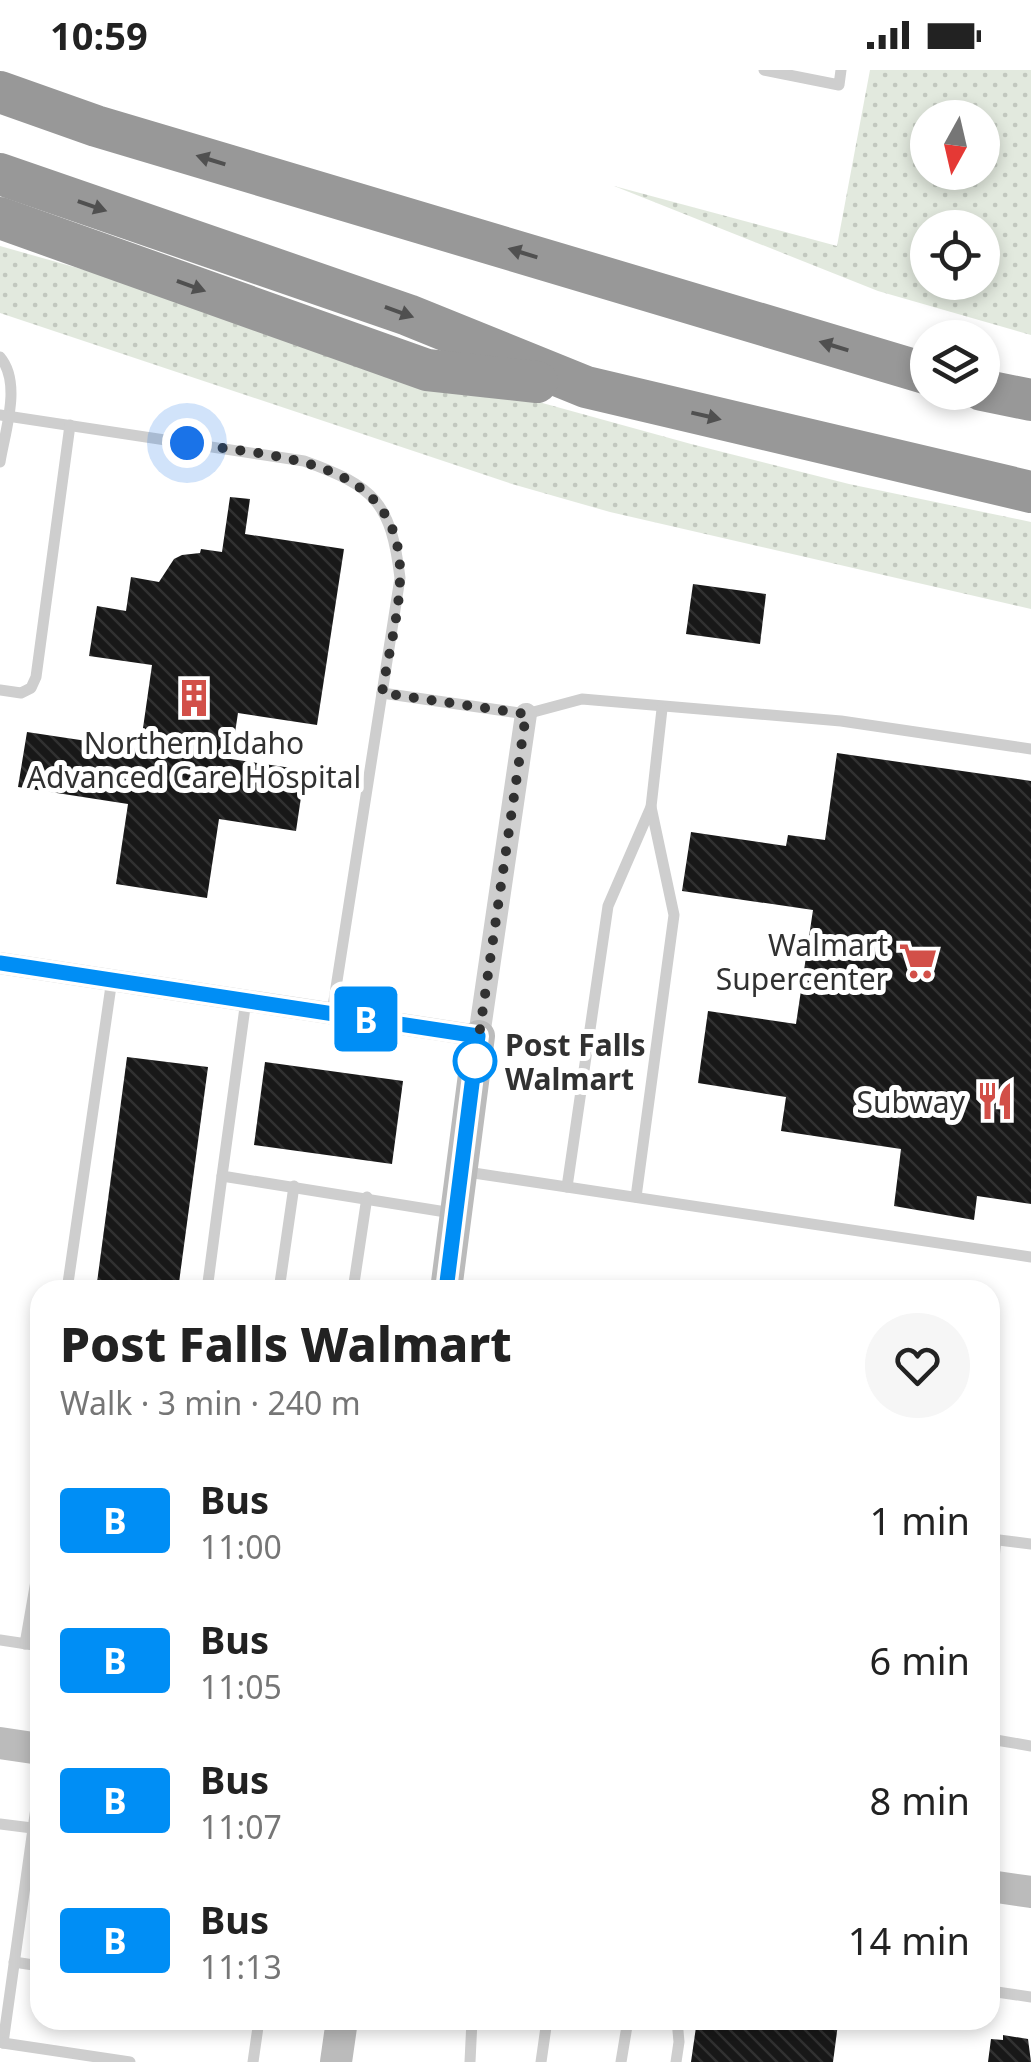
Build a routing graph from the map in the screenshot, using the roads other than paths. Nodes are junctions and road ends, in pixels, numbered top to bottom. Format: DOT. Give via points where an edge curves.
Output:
graph roads {
  1 [pos="764,70"];
  2 [pos="841,70"];
  3 [pos="0,79"];
  4 [pos="0,92"];
  5 [pos="96,126"];
  6 [pos="0,174"];
  7 [pos="0,218"];
  8 [pos="0,357"];
  9 [pos="910,369"];
  10 [pos="586,387"];
  11 [pos="1000,394"];
  12 [pos="1031,400"];
  13 [pos="4,415"];
  14 [pos="70,426"];
  15 [pos="0,462"];
  16 [pos="1031,492"];
  17 [pos="0,690"];
  18 [pos="382,693"];
  19 [pos="662,708"];
  20 [pos="526,714"];
  21 [pos="1031,749"];
  22 [pos="651,807"];
  23 [pos="0,962"];
  24 [pos="112,979"];
  25 [pos="246,1000"];
  26 [pos="332,1014"];
  27 [pos="478,1036"];
  28 [pos="462,1172"];
  29 [pos="222,1176"];
  30 [pos="294,1186"];
  31 [pos="566,1187"];
  32 [pos="366,1197"];
  33 [pos="636,1198"];
  34 [pos="456,1214"];
  35 [pos="1031,1257"];
  36 [pos="68,1280"];
  37 [pos="208,1280"];
  38 [pos="280,1280"];
  39 [pos="354,1280"];
  40 [pos="447,1280"];
  41 [pos="1000,1540"];
  42 [pos="1031,1544"];
  43 [pos="30,1615"];
  44 [pos="0,1640"];
  45 [pos="25,1644"];
  46 [pos="30,1645"];
  47 [pos="1031,1737"];
  48 [pos="1000,1741"];
  49 [pos="0,1743"];
  50 [pos="1030,1745"];
  51 [pos="30,1748"];
  52 [pos="0,1824"];
  53 [pos="30,1828"];
  54 [pos="30,1865"];
  55 [pos="1000,1887"];
  56 [pos="1031,1892"];
  57 [pos="14,1962"];
  58 [pos="30,1964"];
  59 [pos="1000,1992"];
  60 [pos="5,1996"];
  61 [pos="1031,1997"];
  62 [pos="258,2030"];
  63 [pos="341,2030"];
  64 [pos="472,2030"];
  65 [pos="546,2030"];
  66 [pos="626,2030"];
  67 [pos="678,2030"];
  68 [pos="2,2042"];
  69 [pos="130,2062"];
  70 [pos="253,2062"];
  71 [pos="336,2062"];
  72 [pos="470,2062"];
  73 [pos="541,2062"];
  74 [pos="621,2062"];
  75 [pos="676,2062"];
  1 -- 2 [label="lane" via="839,85"];
  3 -- 5 [label="highway"];
  4 -- 5 [label="highway"];
  9 -- 5 [label="highway, one-way"];
  6 -- 10 [label="highway, one-way" via="408,315"];
  7 -- 10 [label="highway, one-way" via="427,370"];
  8 -- 13 [label="lane" via="8,366 10,394"];
  10 -- 16 [label="highway, one-way"];
  11 -- 12 [label="highway"];
  13 -- 14 [label="lane"];
  13 -- 15 [label="lane"];
  14 -- 17 [label="lane" via="36,677 21,692"];
  14 -- 18 [label="lane" via="304,461 348,476 376,499 395,537 400,578"];
  18 -- 20 [label="lane"];
  18 -- 26 [label="lane"];
  19 -- 20 [label="lane" via="582,700"];
  19 -- 21 [label="lane" via="841,721"];
  19 -- 22 [label="lane"];
  20 -- 27 [label="street"];
  22 -- 31 [label="lane" via="608,906"];
  22 -- 33 [label="lane" via="674,916"];
  23 -- 24 [label="street"];
  24 -- 25 [label="street"];
  24 -- 36 [label="lane"];
  25 -- 26 [label="street"];
  25 -- 29 [label="lane"];
  26 -- 27 [label="street"];
  27 -- 28 [label="street"];
  28 -- 31 [label="lane"];
  28 -- 34 [label="street"];
  29 -- 30 [label="lane"];
  29 -- 37 [label="lane"];
  30 -- 32 [label="lane"];
  30 -- 38 [label="lane"];
  31 -- 33 [label="lane"];
  32 -- 34 [label="lane"];
  32 -- 39 [label="lane"];
  33 -- 35 [label="lane"];
  34 -- 40 [label="street"];
  41 -- 42 [label="lane"];
  43 -- 45 [label="lane"];
  44 -- 45 [label="lane"];
  45 -- 46 [label="lane"];
  47 -- 50 [label="lane"];
  48 -- 50 [label="lane"];
  49 -- 51 [label="street"];
  52 -- 53 [label="lane"];
  54 -- 57 [label="lane"];
  55 -- 56 [label="street"];
  57 -- 58 [label="lane"];
  57 -- 60 [label="lane"];
  59 -- 61 [label="lane"];
  60 -- 68 [label="lane"];
  62 -- 70 [label="lane"];
  63 -- 71 [label="street"];
  64 -- 72 [label="lane"];
  65 -- 73 [label="lane"];
  66 -- 74 [label="lane"];
  67 -- 75 [label="lane"];
  68 -- 69 [label="lane"];
}
